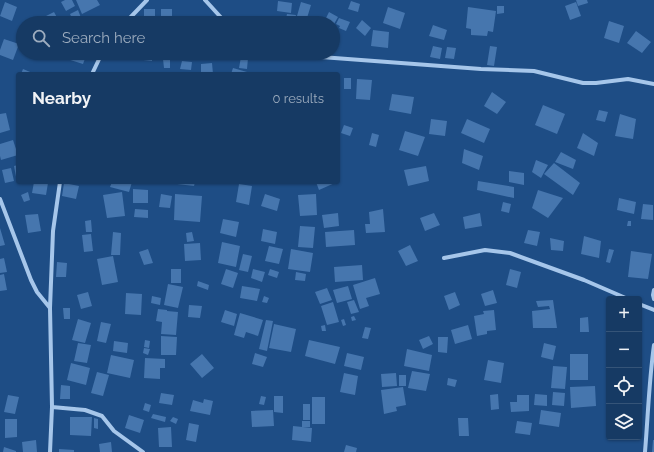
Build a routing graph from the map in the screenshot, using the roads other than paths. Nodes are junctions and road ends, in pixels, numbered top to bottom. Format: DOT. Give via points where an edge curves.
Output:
graph roads {
  1 [pos="147,0"];
  2 [pos="205,0"];
  3 [pos="132,16"];
  4 [pos="220,16"];
  5 [pos="340,58"];
  6 [pos="99,60"];
  7 [pos="93,72"];
  8 [pos="654,84"];
  9 [pos="60,184"];
  10 [pos="0,199"];
  11 [pos="444,258"];
  12 [pos="654,290"];
  13 [pos="621,296"];
  14 [pos="654,299"];
  15 [pos="642,305"];
  16 [pos="50,308"];
  17 [pos="654,310"];
  18 [pos="654,345"];
  19 [pos="52,407"];
  20 [pos="50,452"];
  21 [pos="143,452"];
  22 [pos="645,452"];
  1 -- 3 [label="street"];
  2 -- 4 [label="street"];
  5 -- 8 [label="street" via="481,70 534,71 583,83 628,78"];
  6 -- 7 [label="street"];
  9 -- 16 [label="street" via="53,231"];
  10 -- 16 [label="street" via="31,280"];
  11 -- 13 [label="street" via="484,250 510,253"];
  12 -- 14 [label="street"];
  15 -- 17 [label="street"];
  16 -- 19 [label="street"];
  18 -- 22 [label="street"];
  19 -- 20 [label="street"];
  19 -- 21 [label="street" via="85,410 102,416 114,430"];
}
